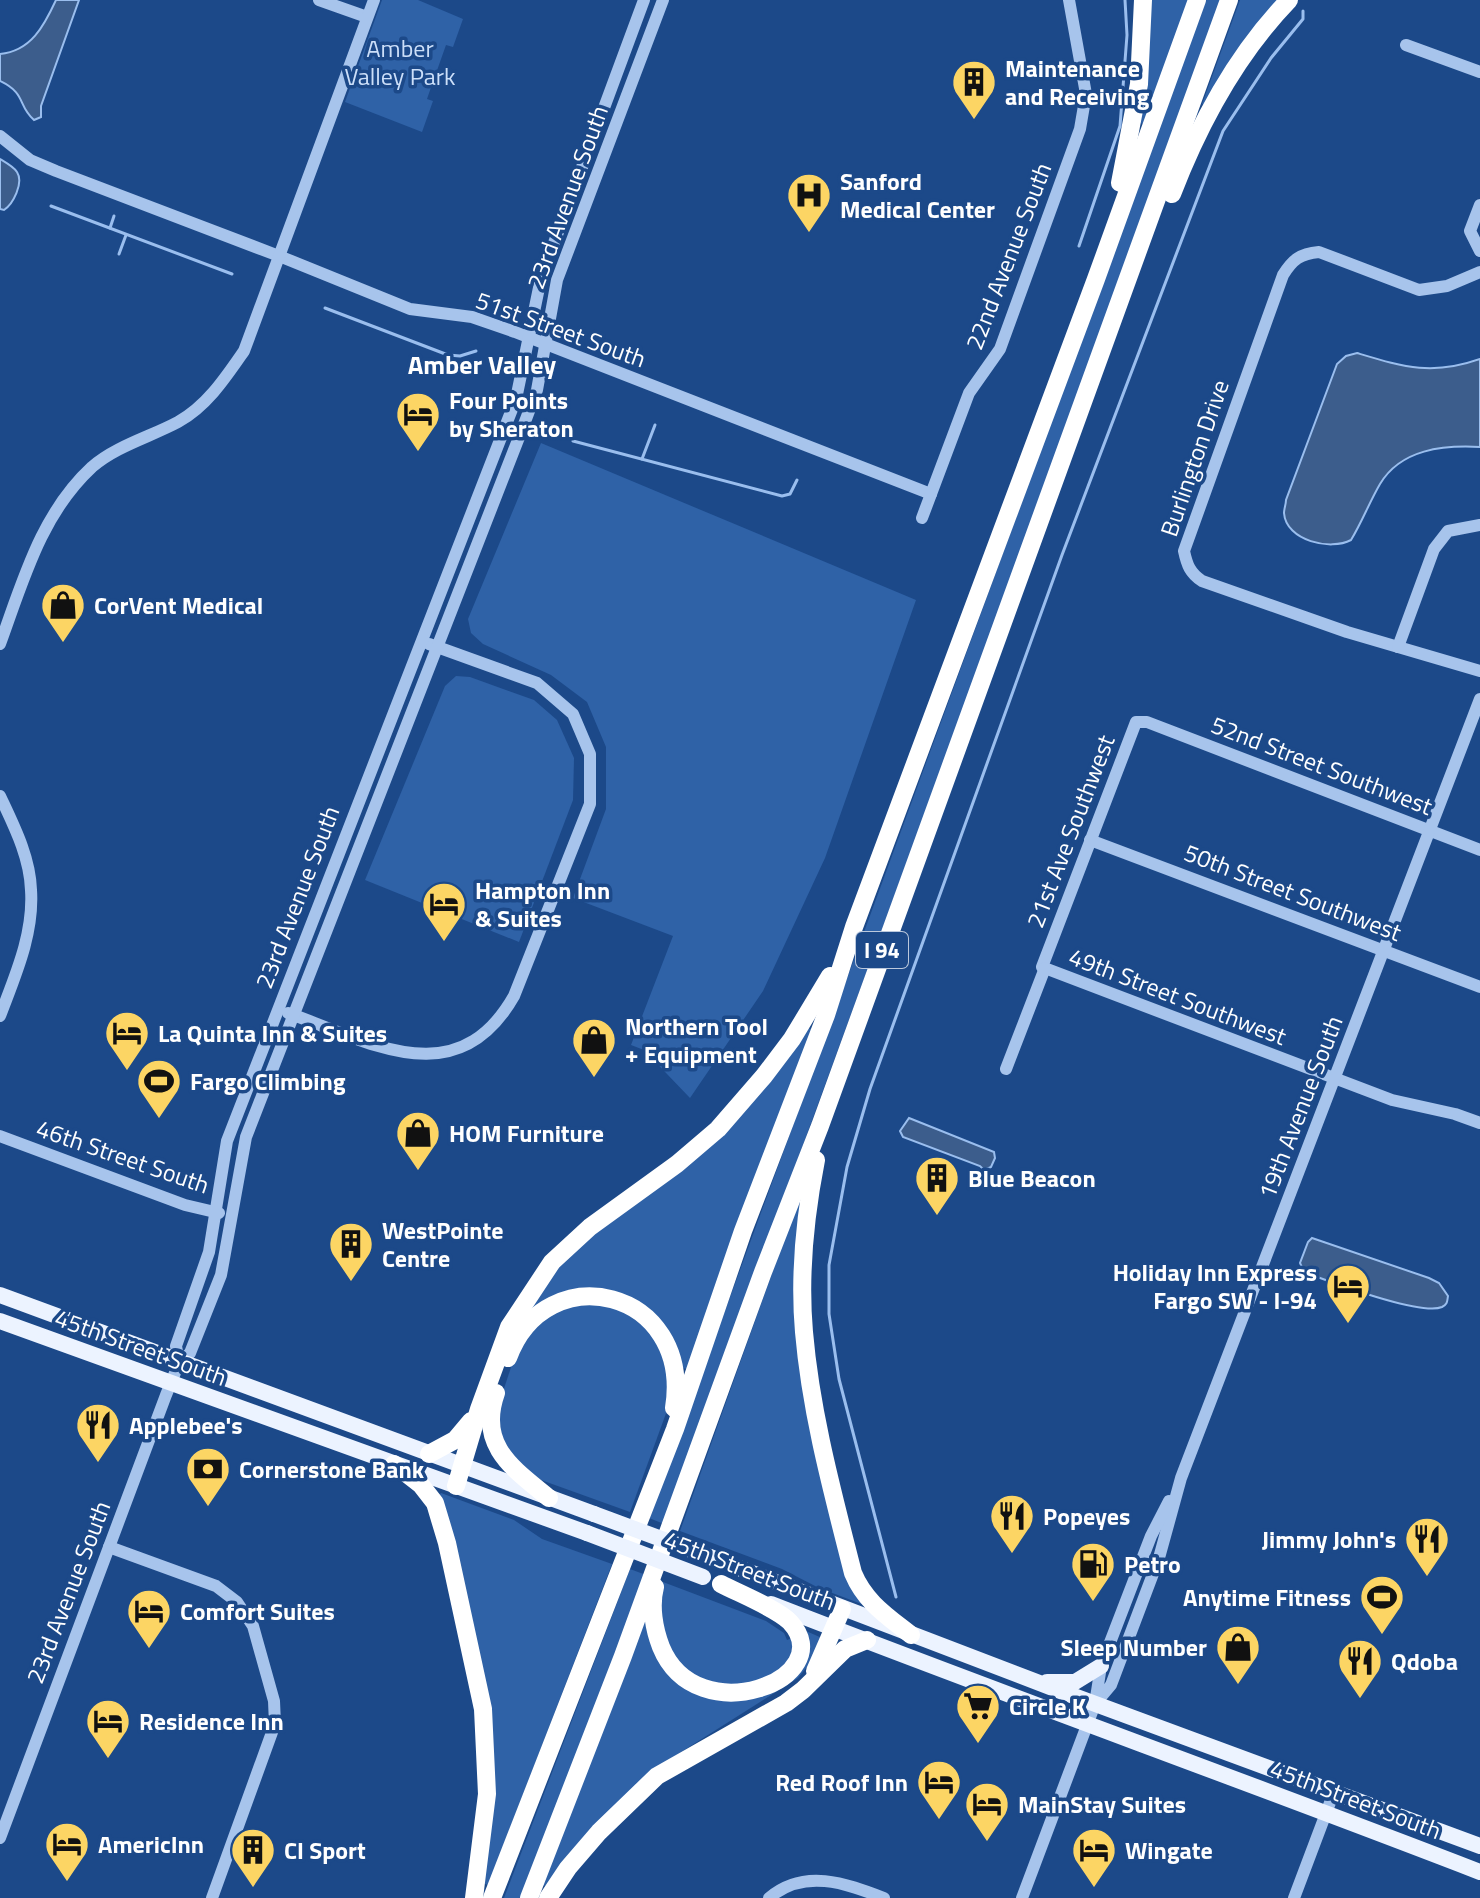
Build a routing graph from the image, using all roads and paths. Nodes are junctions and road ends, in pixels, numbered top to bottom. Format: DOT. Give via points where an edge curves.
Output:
graph roads {
  1 [pos="319,0"];
  2 [pos="374,0"];
  3 [pos="644,0"];
  4 [pos="663,0"];
  5 [pos="1069,0"];
  6 [pos="1143,0"];
  7 [pos="1197,0"];
  8 [pos="1229,0"];
  9 [pos="1289,0"];
  10 [pos="367,17"];
  11 [pos="1406,45"];
  12 [pos="1480,72"];
  13 [pos="0,136"];
  14 [pos="1480,205"];
  15 [pos="1480,251"];
  16 [pos="279,256"];
  17 [pos="1480,272"];
  18 [pos="1096,279"];
  19 [pos="529,337"];
  20 [pos="545,344"];
  21 [pos="1095,374"];
  22 [pos="931,494"];
  23 [pos="922,518"];
  24 [pos="1480,525"];
  25 [pos="420,641"];
  26 [pos="0,644"];
  27 [pos="436,647"];
  28 [pos="1398,647"];
  29 [pos="1480,671"];
  30 [pos="1480,699"];
  31 [pos="395,706"];
  32 [pos="1147,722"];
  33 [pos="371,768"];
  34 [pos="388,771"];
  35 [pos="0,796"];
  36 [pos="368,822"];
  37 [pos="1430,831"];
  38 [pos="1090,840"];
  39 [pos="1480,850"];
  40 [pos="854,927"];
  41 [pos="1384,950"];
  42 [pos="1044,968"];
  43 [pos="1480,987"];
  44 [pos="277,1010"];
  45 [pos="294,1015"];
  46 [pos="0,1016"];
  47 [pos="1006,1069"];
  48 [pos="1334,1079"];
  49 [pos="825,1114"];
  50 [pos="1480,1123"];
  51 [pos="0,1136"];
  52 [pos="215,1212"];
  53 [pos="232,1216"];
  54 [pos="0,1295"];
  55 [pos="0,1321"];
  56 [pos="179,1363"];
  57 [pos="171,1384"];
  58 [pos="479,1409"];
  59 [pos="429,1454"];
  60 [pos="665,1454"];
  61 [pos="394,1464"];
  62 [pos="462,1466"];
  63 [pos="1181,1478"];
  64 [pos="456,1486"];
  65 [pos="549,1498"];
  66 [pos="675,1511"];
  67 [pos="109,1547"];
  68 [pos="712,1580"];
  69 [pos="842,1609"];
  70 [pos="835,1628"];
  71 [pos="911,1635"];
  72 [pos="867,1640"];
  73 [pos="1101,1666"];
  74 [pos="1039,1683"];
  75 [pos="808,1684"];
  76 [pos="1095,1704"];
  77 [pos="1086,1726"];
  78 [pos="1334,1792"];
  79 [pos="0,1794"];
  80 [pos="14,1799"];
  81 [pos="1326,1812"];
  82 [pos="0,1838"];
  83 [pos="1480,1846"];
  84 [pos="1480,1872"];
  85 [pos="212,1898"];
  86 [pos="474,1898"];
  87 [pos="492,1898"];
  88 [pos="529,1898"];
  89 [pos="548,1898"];
  90 [pos="769,1898"];
  91 [pos="884,1898"];
  92 [pos="1022,1898"];
  93 [pos="1294,1898"];
  1 -- 10 [label="street"];
  2 -- 10 [label="street"];
  3 -- 19 [label="street, 23rd Avenue South" via="553,240"];
  4 -- 20 [label="street, 23rd Avenue South" via="557,280"];
  5 -- 22 [label="street, 22nd Avenue South" via="1086,94 1080,129 1000,349 969,393"];
  6 -- 18 [label="highway" via="1134,122"];
  7 -- 18 [label="highway, I 94"];
  8 -- 21 [label="highway, I 94"];
  9 -- 21 [label="highway" via="1210,110"];
  10 -- 16 [label="street"];
  11 -- 12 [label="street"];
  13 -- 16 [label="street, 51st Street South" via="47,168"];
  14 -- 15 [label="street" via="1470,231"];
  16 -- 19 [label="street, 51st Street South" via="410,309 472,317"];
  16 -- 26 [label="street" via="248,340 226,378 180,421 94,465 58,507 37,544"];
  17 -- 28 [label="street, Burlington Drive" via="1447,286 1419,290 1319,252 1292,261 1184,551 1187,565 1202,581"];
  18 -- 40 [label="highway, I 94"];
  19 -- 20 [label="street, 51st Street South"];
  19 -- 25 [label="street, 23rd Avenue South" via="516,399"];
  20 -- 22 [label="street, 51st Street South"];
  20 -- 27 [label="street, 23rd Avenue South" via="537,390"];
  21 -- 49 [label="highway, I 94"];
  22 -- 23 [label="street, 22nd Avenue South"];
  24 -- 28 [label="street" via="1448,531 1434,549"];
  25 -- 27 [label="street"];
  25 -- 31 [label="street, 23rd Avenue South"];
  27 -- 34 [label="street, 23rd Avenue South"];
  27 -- 45 [label="street" via="537,683 573,714 590,754 590,804 514,996 486,1033 452,1050 410,1054"];
  28 -- 29 [label="street, Burlington Drive"];
  30 -- 37 [label="street, 19th Avenue South"];
  31 -- 33 [label="street, 23rd Avenue South"];
  31 -- 34 [label="street, 23rd Avenue South" via="397,722 383,763"];
  32 -- 37 [label="street, 52nd Street Southwest"];
  32 -- 38 [label="street, 21st Ave Southwest" via="1136,722"];
  33 -- 36 [label="street, 23rd Avenue South" via="380,778 366,813"];
  33 -- 44 [label="street, 23rd Avenue South"];
  34 -- 36 [label="street, 23rd Avenue South"];
  35 -- 46 [label="street" via="27,861 32,891 25,943"];
  36 -- 45 [label="street, 23rd Avenue South"];
  37 -- 39 [label="street, 52nd Street Southwest"];
  37 -- 41 [label="street, 19th Avenue South"];
  38 -- 41 [label="street, 50th Street Southwest"];
  38 -- 42 [label="street, 21st Ave Southwest"];
  40 -- 58 [label="highway" via="792,1039 718,1129 552,1262 509,1327"];
  40 -- 60 [label="highway, I 94"];
  41 -- 43 [label="street, 50th Street Southwest"];
  41 -- 48 [label="street, 19th Avenue South"];
  42 -- 47 [label="street, 21st Ave Southwest"];
  42 -- 48 [label="street, 49th Street Southwest"];
  44 -- 45 [label="street"];
  44 -- 52 [label="street, 23rd Avenue South" via="227,1141"];
  45 -- 53 [label="street, 23rd Avenue South" via="246,1137"];
  48 -- 50 [label="street, 49th Street Southwest"];
  48 -- 63 [label="street, 19th Avenue South"];
  49 -- 66 [label="highway, I 94"];
  49 -- 71 [label="highway" via="802,1261 813,1407 859,1588"];
  51 -- 52 [label="street, 46th Street South"];
  52 -- 53 [label="street, 46th Street South"];
  52 -- 56 [label="street, 23rd Avenue South" via="209,1252 176,1346"];
  53 -- 56 [label="street, 23rd Avenue South" via="221,1275 190,1353"];
  54 -- 56 [label="main road, 45th Street South"];
  55 -- 57 [label="main road, 45th Street South"];
  56 -- 57 [label="street, 23rd Avenue South"];
  56 -- 59 [label="main road, 45th Street South"];
  57 -- 61 [label="main road, 45th Street South"];
  57 -- 67 [label="street, 23rd Avenue South"];
  58 -- 59 [label="highway" via="455,1440"];
  58 -- 62 [label="highway"];
  59 -- 62 [label="main road, 45th Street South"];
  60 -- 65 [label="highway" via="677,1380 669,1344 627,1304 590,1296 568,1299 532,1320 518,1338 491,1414 501,1455"];
  60 -- 87 [label="highway, I 94"];
  61 -- 64 [label="main road, 45th Street South"];
  61 -- 86 [label="highway" via="435,1503 483,1709 487,1794"];
  62 -- 64 [label="highway"];
  62 -- 65 [label="main road, 45th Street South"];
  63 -- 73 [label="street, 19th Avenue South" via="1151,1536"];
  63 -- 76 [label="street, 19th Avenue South" via="1159,1558 1111,1685"];
  64 -- 68 [label="main road, 45th Street South, bridge"];
  65 -- 69 [label="main road, 45th Street South, bridge"];
  66 -- 68 [label="highway" via="652,1598 663,1653 688,1680 712,1692 748,1693 771,1685 799,1658 790,1621"];
  66 -- 88 [label="highway, I 94"];
  67 -- 80 [label="street, 23rd Avenue South"];
  67 -- 85 [label="street" via="216,1586 237,1602 253,1626 274,1701 275,1724"];
  68 -- 70 [label="main road, 45th Street South"];
  69 -- 70 [label="highway"];
  69 -- 71 [label="main road, 45th Street South"];
  70 -- 72 [label="main road, 45th Street South"];
  70 -- 75 [label="highway"];
  71 -- 74 [label="main road, 45th Street South"];
  72 -- 75 [label="highway" via="845,1649"];
  72 -- 77 [label="main road, 45th Street South"];
  73 -- 74 [label="main road" via="1075,1682"];
  73 -- 76 [label="street, 19th Avenue South"];
  74 -- 76 [label="main road, 45th Street South"];
  75 -- 89 [label="highway" via="786,1703 657,1776 592,1840"];
  76 -- 77 [label="street, 19th Avenue South"];
  76 -- 78 [label="main road, 45th Street South"];
  77 -- 81 [label="main road, 45th Street South"];
  77 -- 92 [label="street, 19th Avenue South"];
  78 -- 81 [label="street"];
  78 -- 83 [label="main road, 45th Street South"];
  79 -- 80 [label="street"];
  80 -- 82 [label="street, 23rd Avenue South"];
  81 -- 84 [label="main road, 45th Street South"];
  81 -- 93 [label="street"];
  90 -- 91 [label="street" via="797,1882 819,1879"];
}
